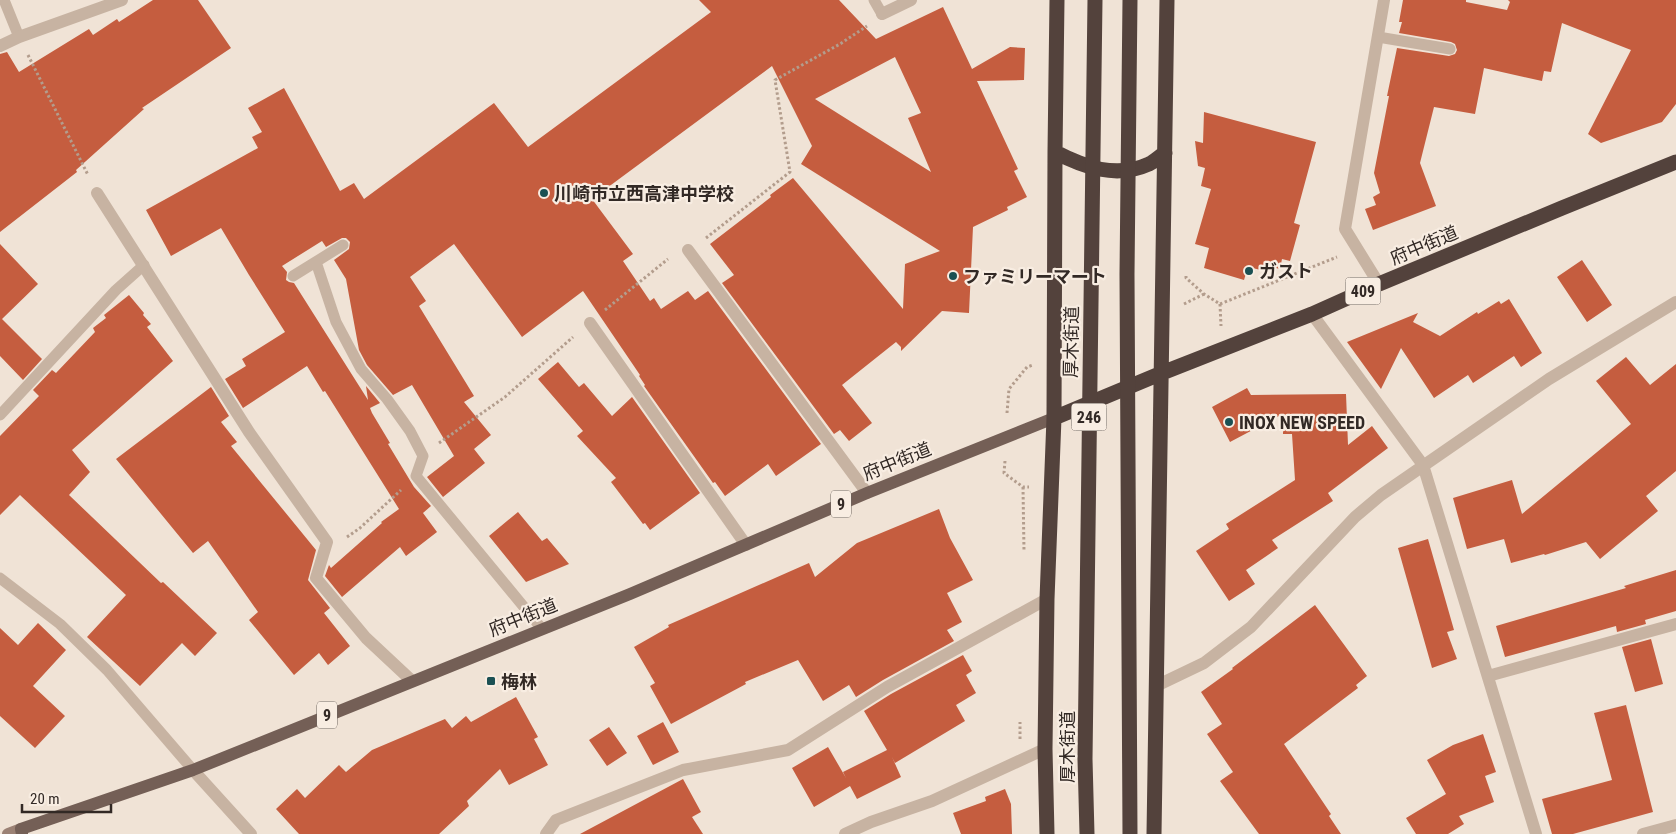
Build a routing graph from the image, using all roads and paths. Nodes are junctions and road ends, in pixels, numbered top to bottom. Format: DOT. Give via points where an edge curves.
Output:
graph roads {
  1 [pos="4,0"];
  2 [pos="122,0"];
  3 [pos="874,0"];
  4 [pos="911,0"];
  5 [pos="1057,0"];
  6 [pos="1096,0"];
  7 [pos="1130,0"];
  8 [pos="1167,0"];
  9 [pos="1384,0"];
  10 [pos="882,14"];
  11 [pos="19,37"];
  12 [pos="1378,37"];
  13 [pos="0,46"];
  14 [pos="1450,50"];
  15 [pos="1055,152"];
  16 [pos="1165,153"];
  17 [pos="1676,162"];
  18 [pos="790,172"];
  19 [pos="97,193"];
  20 [pos="343,245"];
  21 [pos="1358,249"];
  22 [pos="688,250"];
  23 [pos="316,262"];
  24 [pos="144,265"];
  25 [pos="1186,268"];
  26 [pos="293,276"];
  27 [pos="1380,284"];
  28 [pos="1676,302"];
  29 [pos="1312,314"];
  30 [pos="590,323"];
  31 [pos="1027,367"];
  32 [pos="1162,373"];
  33 [pos="1009,389"];
  34 [pos="0,414"];
  35 [pos="1054,418"];
  36 [pos="1423,466"];
  37 [pos="1004,473"];
  38 [pos="416,476"];
  39 [pos="1023,487"];
  40 [pos="867,493"];
  41 [pos="326,542"];
  42 [pos="746,546"];
  43 [pos="0,578"];
  44 [pos="1047,598"];
  45 [pos="1676,624"];
  46 [pos="542,629"];
  47 [pos="1488,676"];
  48 [pos="412,681"];
  49 [pos="1156,686"];
  50 [pos="1045,749"];
  51 [pos="193,770"];
  52 [pos="1676,825"];
  53 [pos="22,832"];
  54 [pos="8,834"];
  55 [pos="251,834"];
  56 [pos="546,834"];
  57 [pos="845,834"];
  58 [pos="1047,834"];
  59 [pos="1087,834"];
  60 [pos="1130,834"];
  61 [pos="1154,834"];
  62 [pos="1536,834"];
  63 [pos="1643,834"];
  1 -- 11 [label="lane"];
  2 -- 11 [label="street"];
  3 -- 10 [label="lane"];
  4 -- 10 [label="street"];
  5 -- 15 [label="highway, 246"];
  6 -- 59 [label="highway, 厚木街道 / 246, bridge" via="1085,759"];
  7 -- 60 [label="highway, 246, bridge" via="1127,274"];
  8 -- 16 [label="highway"];
  9 -- 12 [label="street"];
  10 -- 18 [label="path" via="860,31 775,80"];
  11 -- 13 [label="street"];
  11 -- 19 [label="path"];
  12 -- 14 [label="lane"];
  12 -- 21 [label="street" via="1345,230"];
  15 -- 16 [label="highway" via="1076,163 1103,171 1121,172 1149,164"];
  15 -- 35 [label="highway, 246"];
  16 -- 32 [label="highway"];
  17 -- 27 [label="highway, 府中街道 / 409"];
  19 -- 24 [label="street"];
  20 -- 23 [label="lane"];
  21 -- 25 [label="path" via="1220,304 1186,278"];
  21 -- 27 [label="street"];
  22 -- 40 [label="street"];
  23 -- 26 [label="lane"];
  23 -- 38 [label="lane" via="336,322 361,369 410,431 423,456"];
  24 -- 34 [label="lane" via="116,290"];
  24 -- 41 [label="street" via="249,432"];
  27 -- 29 [label="highway, 府中街道 / 409"];
  28 -- 36 [label="street" via="1549,379"];
  29 -- 32 [label="highway, 府中街道 / 409"];
  29 -- 36 [label="street"];
  30 -- 42 [label="street"];
  31 -- 33 [label="path"];
  32 -- 35 [label="highway, 府中街道 / 409"];
  32 -- 49 [label="highway"];
  35 -- 40 [label="main road, 府中街道 / 9"];
  35 -- 44 [label="highway, 246"];
  36 -- 47 [label="street"];
  36 -- 49 [label="street" via="1355,517 1251,627 1204,663"];
  37 -- 39 [label="path"];
  38 -- 41 [label="path" via="360,528 340,542"];
  38 -- 46 [label="lane"];
  40 -- 42 [label="main road, 府中街道 / 9"];
  41 -- 48 [label="street" via="316,578 366,638"];
  42 -- 46 [label="main road, 府中街道 / 9"];
  43 -- 51 [label="lane" via="60,624 107,670"];
  44 -- 50 [label="highway, 246"];
  44 -- 56 [label="street" via="887,687 788,750 683,770 556,820"];
  45 -- 47 [label="street"];
  46 -- 48 [label="main road, 府中街道 / 9"];
  47 -- 62 [label="street"];
  48 -- 51 [label="main road, 府中街道 / 9"];
  49 -- 61 [label="highway"];
  50 -- 57 [label="street" via="932,801"];
  50 -- 58 [label="highway, 246"];
  51 -- 53 [label="main road, 府中街道 / 9"];
  51 -- 55 [label="street"];
  52 -- 63 [label="street"];
  53 -- 54 [label="street"];
}
